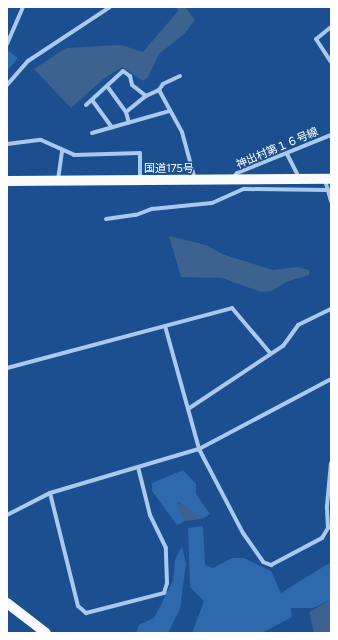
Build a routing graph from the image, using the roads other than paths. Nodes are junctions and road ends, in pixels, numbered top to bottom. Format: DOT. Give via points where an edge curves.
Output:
graph roads {
  1 [pos="23,7"];
  2 [pos="110,7"];
  3 [pos="331,27"];
  4 [pos="7,44"];
  5 [pos="331,62"];
  6 [pos="180,76"];
  7 [pos="7,85"];
  8 [pos="106,86"];
  9 [pos="158,90"];
  10 [pos="146,96"];
  11 [pos="92,100"];
  12 [pos="86,105"];
  13 [pos="170,111"];
  14 [pos="126,112"];
  15 [pos="129,123"];
  16 [pos="112,128"];
  17 [pos="92,134"];
  18 [pos="331,135"];
  19 [pos="7,144"];
  20 [pos="62,150"];
  21 [pos="287,154"];
  22 [pos="300,179"];
  23 [pos="328,179"];
  24 [pos="140,180"];
  25 [pos="195,180"];
  26 [pos="231,180"];
  27 [pos="7,181"];
  28 [pos="58,181"];
  29 [pos="328,190"];
  30 [pos="331,201"];
  31 [pos="106,219"];
  32 [pos="331,309"];
  33 [pos="165,326"];
  34 [pos="271,354"];
  35 [pos="7,368"];
  36 [pos="331,379"];
  37 [pos="188,409"];
  38 [pos="199,449"];
  39 [pos="331,463"];
  40 [pos="138,467"];
  41 [pos="50,493"];
  42 [pos="7,516"];
  43 [pos="7,603"];
  44 [pos="46,633"];
  1 -- 4 [label="street"];
  2 -- 7 [label="street" via="28,61"];
  3 -- 5 [label="street" via="316,39"];
  6 -- 9 [label="street" via="163,84"];
  8 -- 10 [label="street" via="123,71 130,76 132,85"];
  8 -- 11 [label="street"];
  8 -- 14 [label="street"];
  9 -- 10 [label="street"];
  9 -- 13 [label="street"];
  10 -- 14 [label="street"];
  11 -- 12 [label="street"];
  11 -- 16 [label="street"];
  13 -- 15 [label="street"];
  13 -- 25 [label="street" via="182,132"];
  14 -- 15 [label="street"];
  15 -- 16 [label="street"];
  16 -- 17 [label="street"];
  18 -- 21 [label="street, 神出村第１６号線"];
  19 -- 20 [label="street" via="41,140"];
  20 -- 24 [label="street" via="74,155 140,153"];
  20 -- 28 [label="street"];
  21 -- 22 [label="street"];
  21 -- 26 [label="street, 神出村第１６号線" via="237,173"];
  22 -- 23 [label="highway, 国道175号"];
  22 -- 26 [label="highway, 国道175号"];
  23 -- 29 [label="street"];
  24 -- 25 [label="highway, 国道175号"];
  24 -- 28 [label="highway, 国道175号"];
  25 -- 26 [label="highway, 国道175号"];
  27 -- 28 [label="highway, 国道175号"];
  29 -- 30 [label="street"];
  29 -- 31 [label="street" via="244,189 212,203 152,209 136,215"];
  32 -- 34 [label="street" via="298,325 283,346"];
  33 -- 34 [label="street" via="232,308"];
  33 -- 35 [label="street"];
  33 -- 37 [label="street"];
  34 -- 37 [label="street"];
  36 -- 38 [label="street"];
  37 -- 38 [label="street"];
  38 -- 39 [label="street" via="243,533 263,562 271,565 322,538 328,528 327,506"];
  38 -- 40 [label="street"];
  40 -- 41 [label="street"];
  40 -- 41 [label="street" via="150,515 166,548 168,583 164,593 86,613 78,606"];
  41 -- 42 [label="street"];
  43 -- 44 [label="highway"];
}
